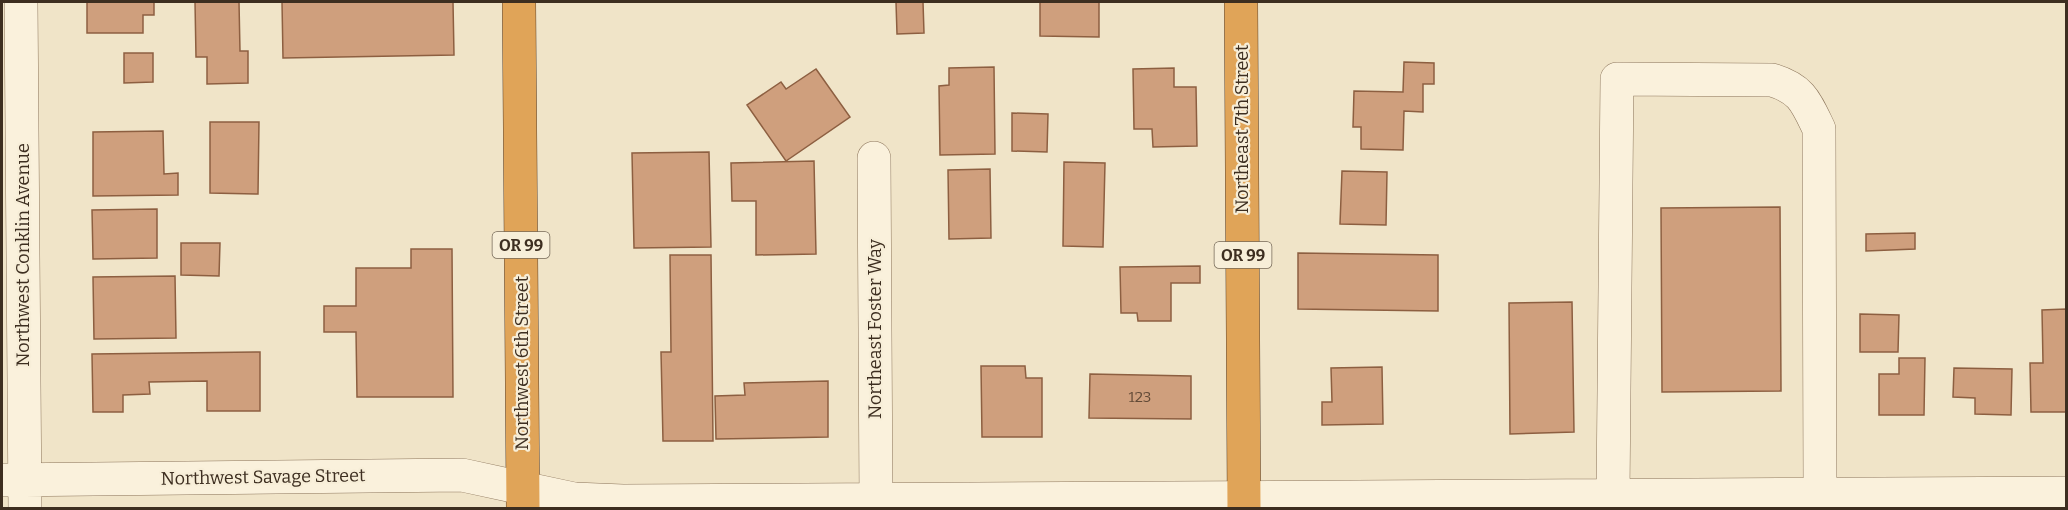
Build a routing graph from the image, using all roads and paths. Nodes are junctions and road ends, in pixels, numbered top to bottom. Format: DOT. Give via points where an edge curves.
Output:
graph roads {
  1 [pos="21,2"];
  2 [pos="519,2"];
  3 [pos="1241,2"];
  4 [pos="874,158"];
  5 [pos="17,490"];
  6 [pos="2067,493"];
  7 [pos="1820,494"];
  8 [pos="1613,495"];
  9 [pos="523,498"];
  10 [pos="876,500"];
  11 [pos="1245,503"];
  1 -- 5 [label="street, Northwest Conklin Avenue"];
  2 -- 9 [label="highway, Northwest 6th Street / OR 99"];
  3 -- 11 [label="highway, Northeast 7th Street / OR 99"];
  4 -- 10 [label="street, Northeast Foster Way"];
  5 -- 9 [label="street, Northwest Savage Street" via="462,475"];
  6 -- 7 [label="street, Northwest Savage Street"];
  7 -- 8 [label="street, Northwest Savage Street"];
  7 -- 8 [label="street" via="1819,129 1802,96 1789,85 1772,80 1617,79"];
  8 -- 11 [label="street, Northwest Savage Street"];
  9 -- 10 [label="street, Northwest Savage Street"];
  10 -- 11 [label="street, Northwest Savage Street"];
}
